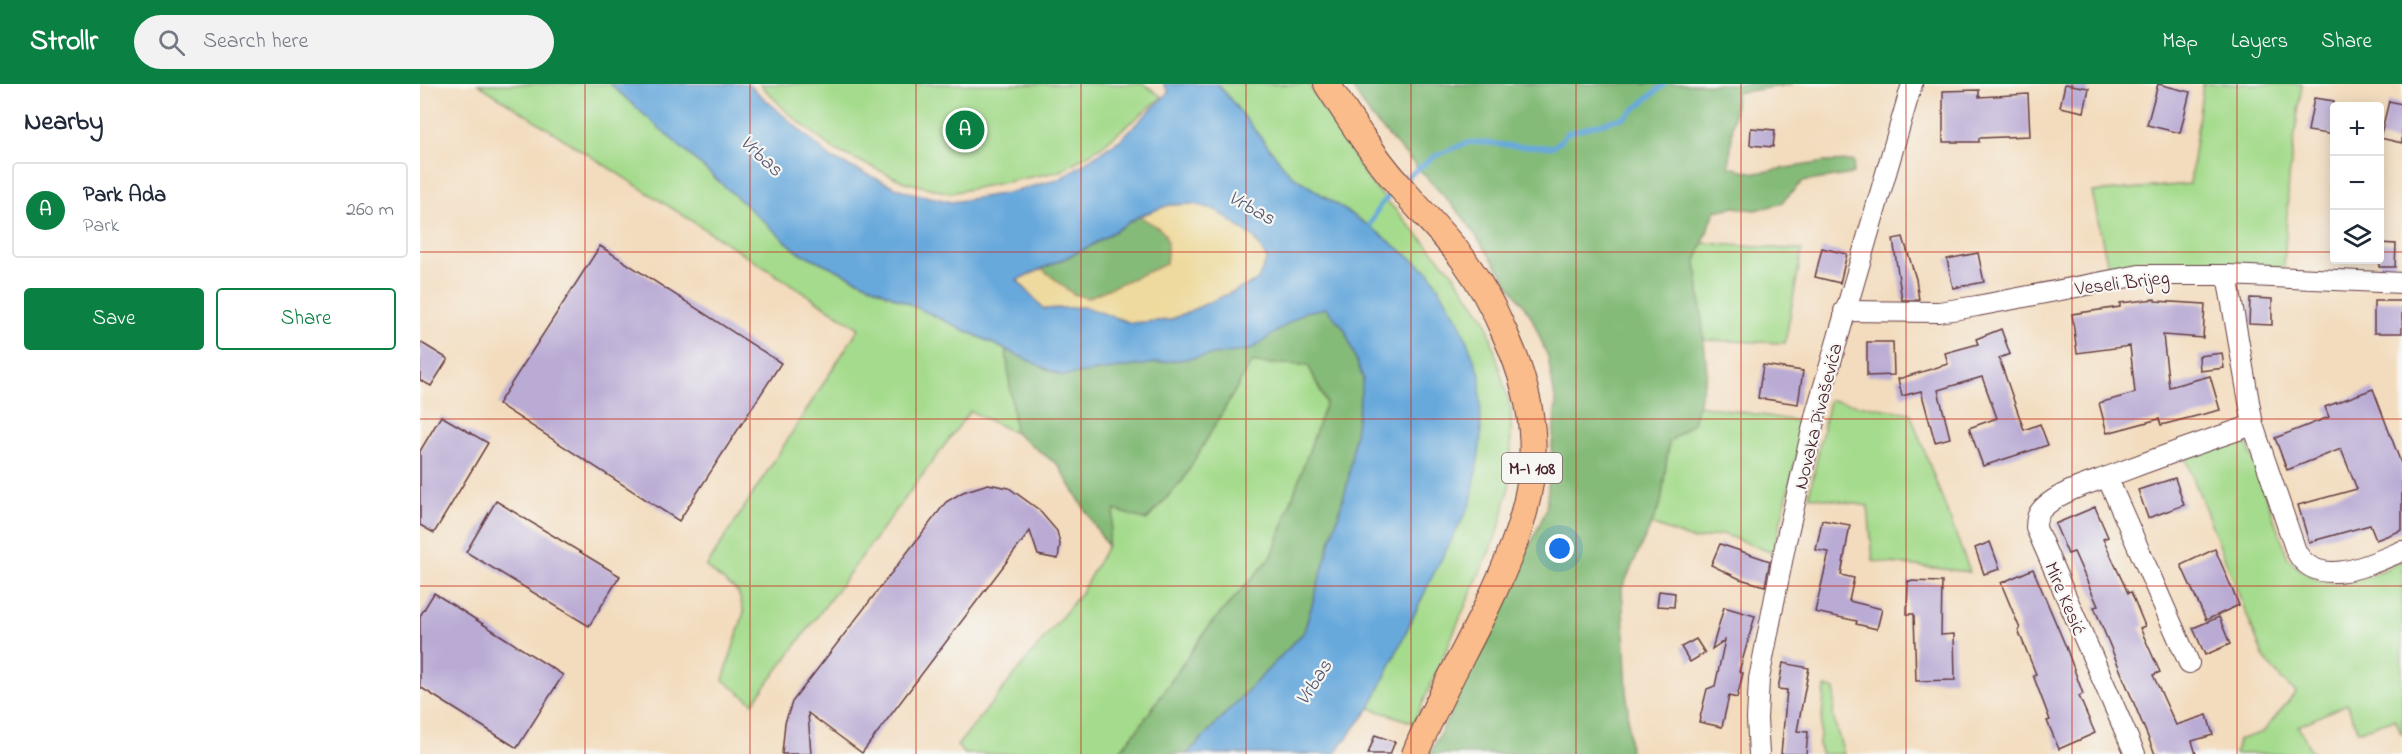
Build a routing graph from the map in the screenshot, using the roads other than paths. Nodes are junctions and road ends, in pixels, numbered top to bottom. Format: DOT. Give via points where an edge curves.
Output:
graph roads {
  1 [pos="1327,84"];
  2 [pos="1912,84"];
  3 [pos="2227,275"];
  4 [pos="2402,283"];
  5 [pos="1844,311"];
  6 [pos="2253,425"];
  7 [pos="2107,477"];
  8 [pos="2402,551"];
  9 [pos="2189,663"];
  10 [pos="1415,754"];
  11 [pos="1759,754"];
  12 [pos="2135,754"];
  1 -- 10 [label="main road, M-I 108" via="1386,169 1464,261 1494,309 1528,399 1533,451 1526,506 1512,551 1432,710"];
  2 -- 5 [label="street, Novaka Pivaševića"];
  3 -- 4 [label="street, Veseli Brijeg"];
  3 -- 5 [label="street, Veseli Brijeg" via="2139,275 1939,312"];
  3 -- 6 [label="street"];
  5 -- 11 [label="street, Novaka Pivaševića" via="1816,413 1768,631 1759,678"];
  6 -- 7 [label="street, Mire Kesić"];
  6 -- 8 [label="street" via="2296,551 2307,565 2316,571 2338,572"];
  7 -- 9 [label="street"];
  7 -- 12 [label="street, Mire Kesić" via="2050,503 2038,514 2036,528"];
}
